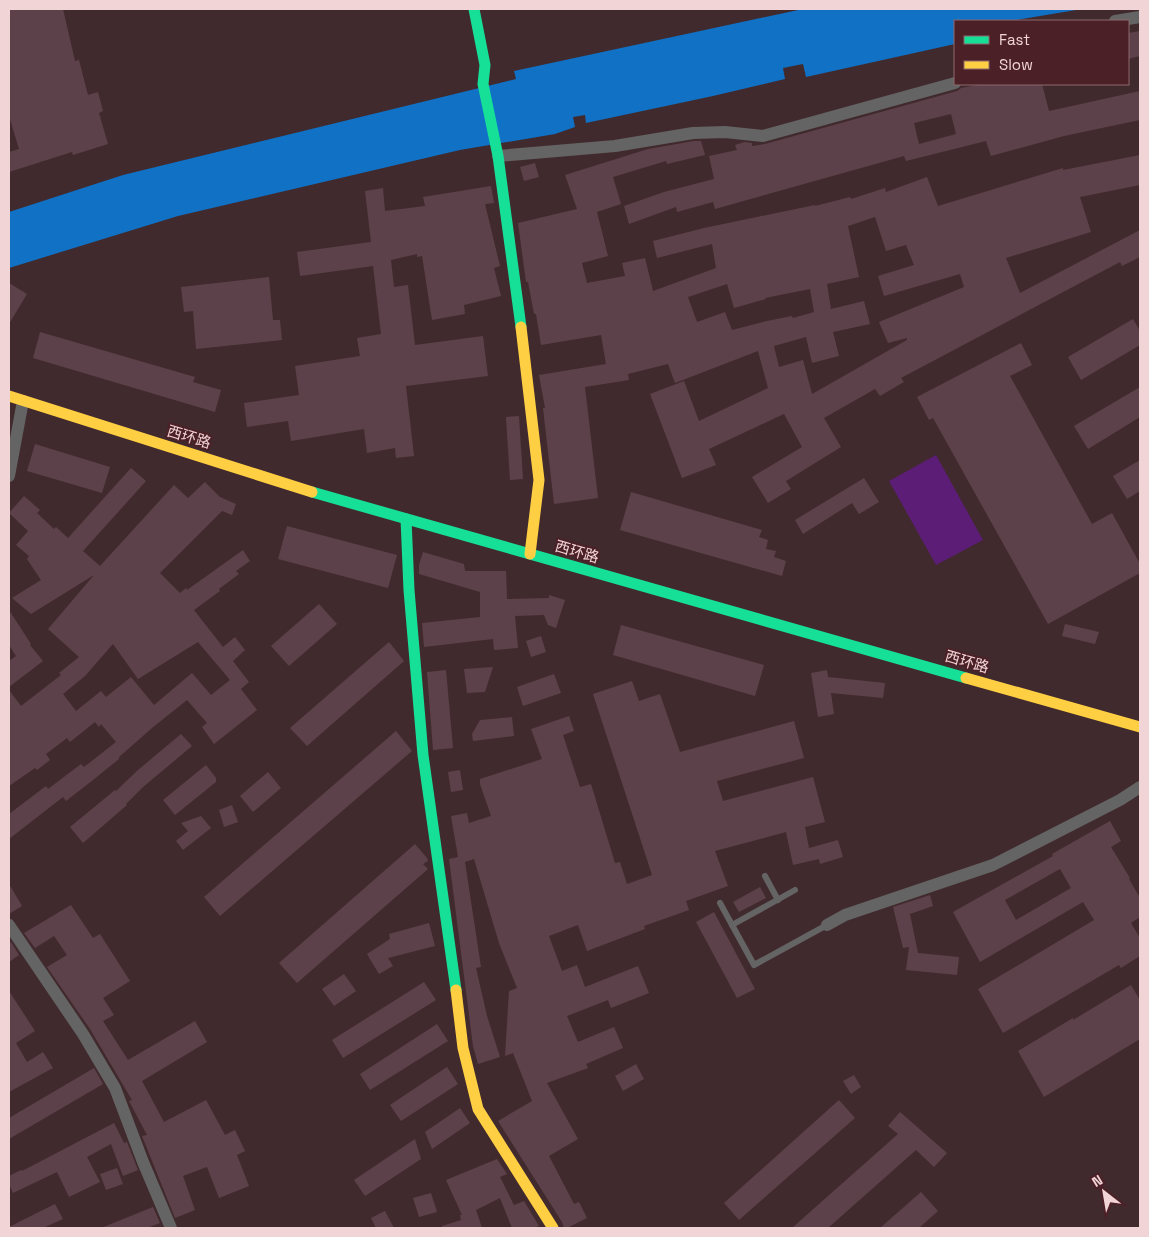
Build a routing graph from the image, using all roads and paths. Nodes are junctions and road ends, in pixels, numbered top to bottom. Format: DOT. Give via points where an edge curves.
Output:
graph roads {
  1 [pos="474,9"];
  2 [pos="1140,17"];
  3 [pos="1121,20"];
  4 [pos="954,83"];
  5 [pos="498,156"];
  6 [pos="9,396"];
  7 [pos="9,404"];
  8 [pos="22,405"];
  9 [pos="9,476"];
  10 [pos="406,519"];
  11 [pos="530,554"];
  12 [pos="1140,727"];
  13 [pos="1140,787"];
  14 [pos="765,876"];
  15 [pos="795,890"];
  16 [pos="778,900"];
  17 [pos="720,903"];
  18 [pos="9,925"];
  19 [pos="732,925"];
  20 [pos="827,925"];
  21 [pos="171,1228"];
  22 [pos="553,1228"];
  1 -- 5 [label="street" via="485,65 483,84"];
  2 -- 3 [label="street"];
  4 -- 5 [label="street" via="763,136 693,133 615,146"];
  5 -- 11 [label="street" via="539,480"];
  6 -- 8 [label="street, 西环路"];
  7 -- 8 [label="street, 西环路"];
  8 -- 9 [label="street"];
  8 -- 10 [label="street, 西环路"];
  10 -- 11 [label="street, 西环路"];
  10 -- 22 [label="street" via="423,755 463,1048 478,1109"];
  11 -- 12 [label="street, 西环路"];
  13 -- 20 [label="street" via="993,865 845,915"];
  14 -- 16 [label="lane"];
  15 -- 16 [label="lane"];
  16 -- 19 [label="lane"];
  17 -- 19 [label="lane"];
  18 -- 21 [label="street" via="84,1034 115,1088"];
  19 -- 20 [label="lane" via="754,965"];
}
